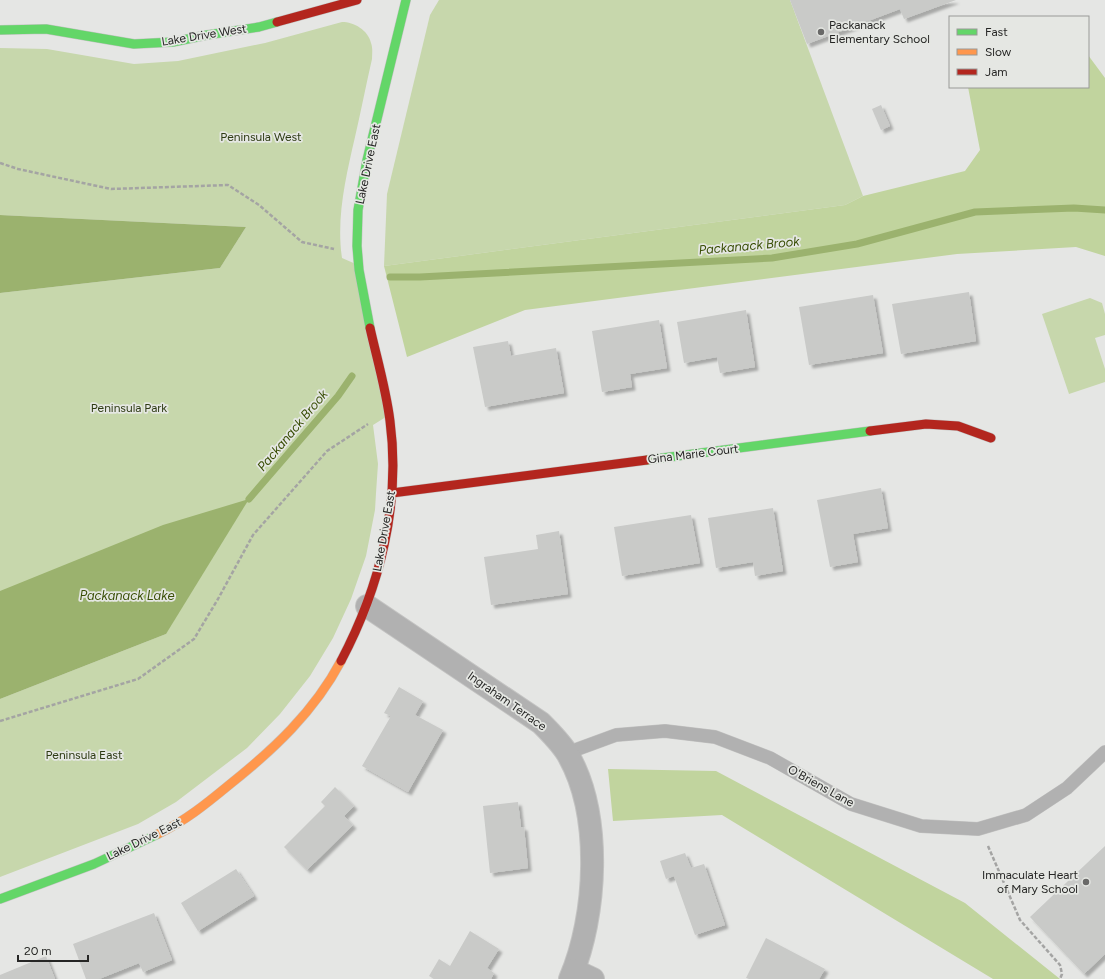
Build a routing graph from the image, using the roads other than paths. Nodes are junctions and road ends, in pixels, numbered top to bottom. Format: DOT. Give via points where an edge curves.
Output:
graph roads {
  1 [pos="357,0"];
  2 [pos="406,0"];
  3 [pos="0,30"];
  4 [pos="991,438"];
  5 [pos="392,493"];
  6 [pos="367,606"];
  7 [pos="1105,752"];
  8 [pos="567,753"];
  9 [pos="0,899"];
  10 [pos="579,976"];
  1 -- 3 [label="street, Lake Drive West" via="259,27 173,42 134,44 46,29"];
  2 -- 5 [label="street, Lake Drive East" via="362,182 357,223 358,265 388,410 393,462"];
  4 -- 5 [label="street, Gina Marie Court" via="958,426 926,424"];
  5 -- 6 [label="street, Lake Drive East" via="382,558"];
  6 -- 8 [label="street, Ingraham Terrace" via="541,723"];
  6 -- 9 [label="street, Lake Drive East" via="349,648 325,688 294,727 258,762 186,819 146,841"];
  7 -- 8 [label="lane, O'Briens Lane" via="1067,788 1026,815 978,829 922,826 851,804 770,758 715,737 665,731 616,735"];
  8 -- 10 [label="street, Ingraham Terrace" via="579,779 588,816 593,857 591,900"];
}
